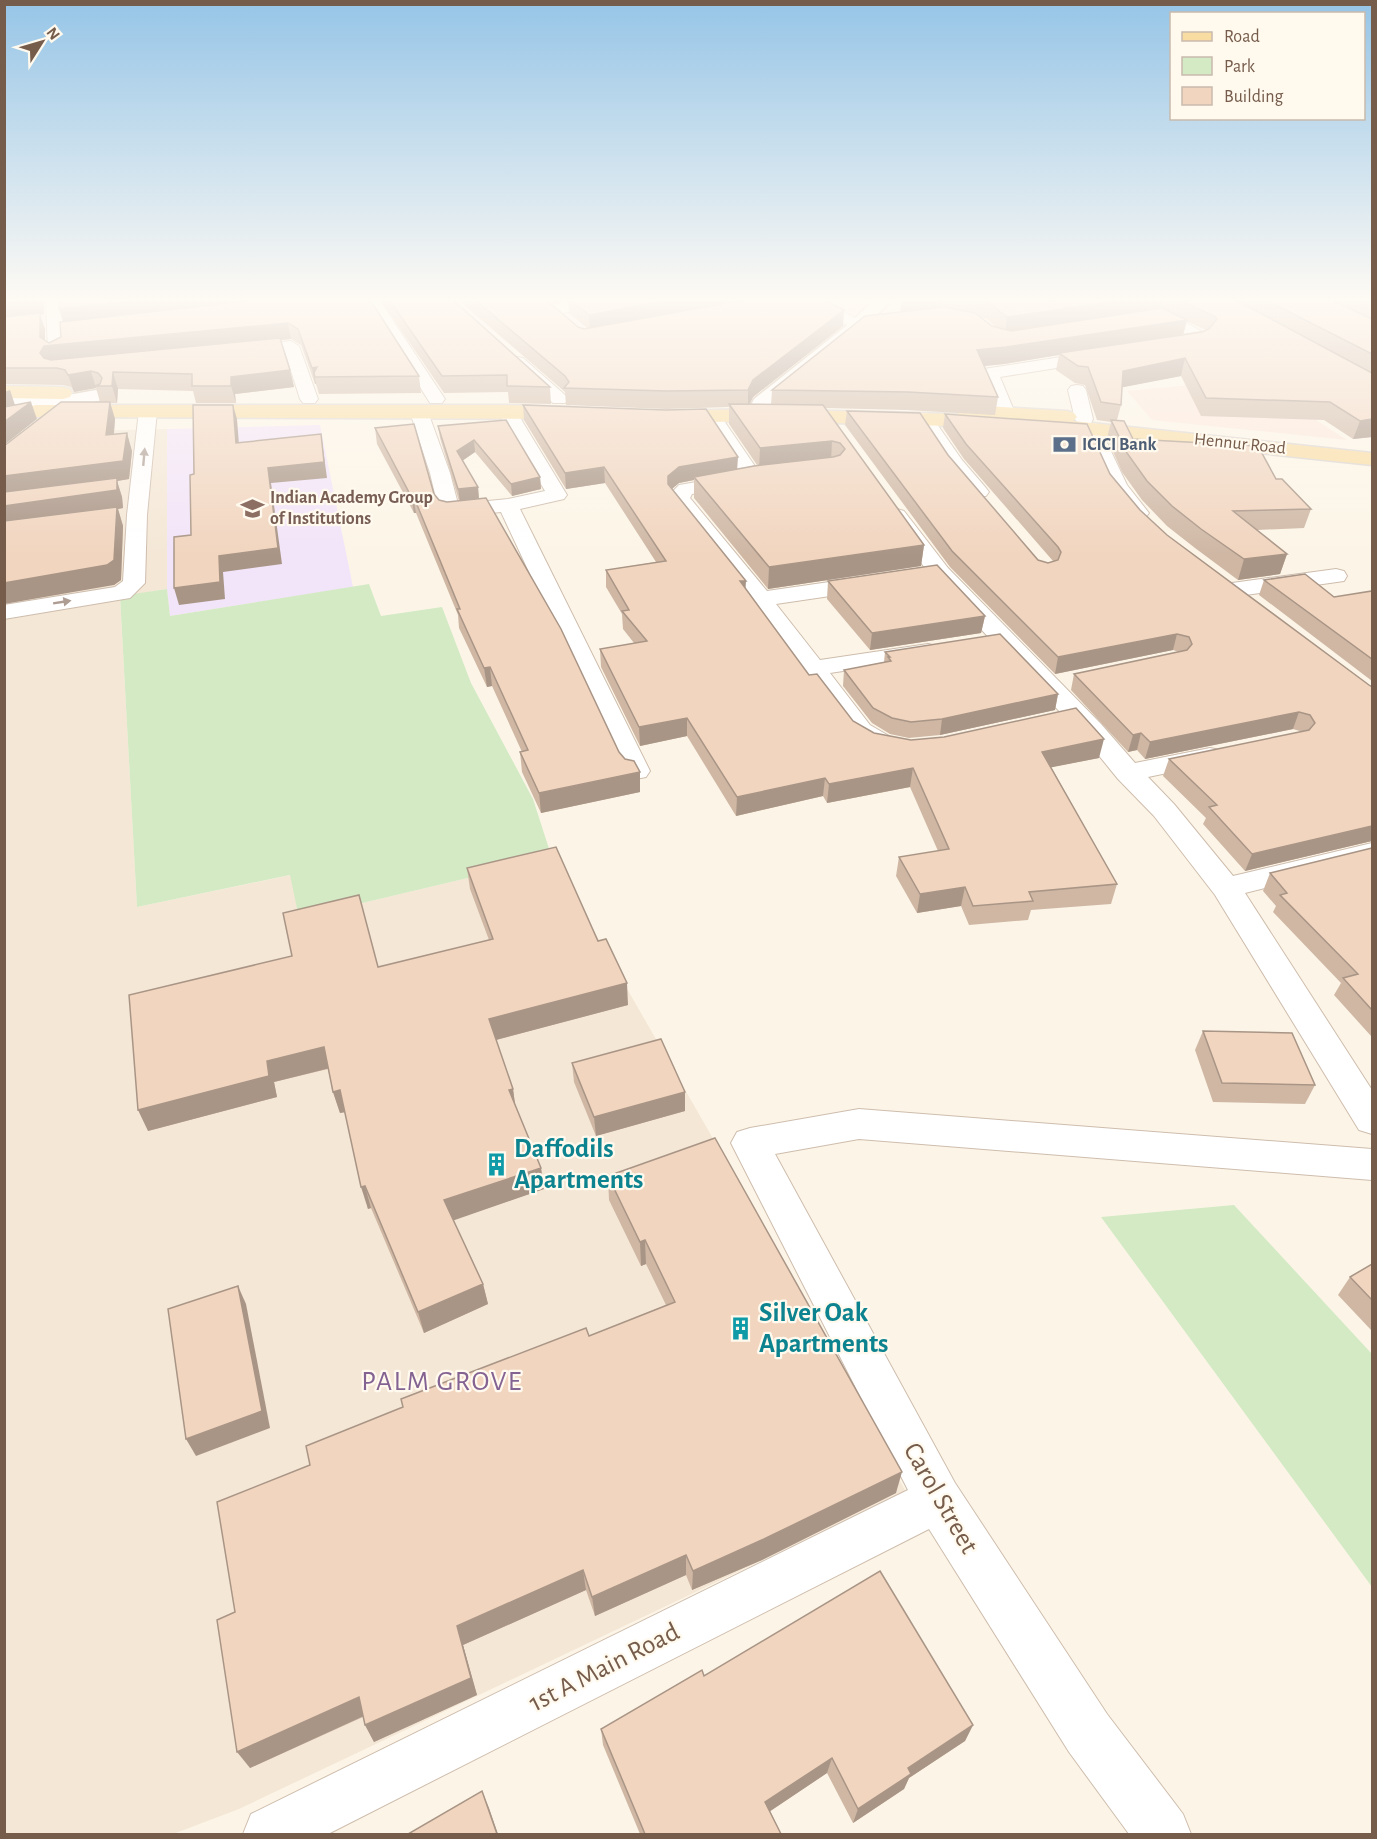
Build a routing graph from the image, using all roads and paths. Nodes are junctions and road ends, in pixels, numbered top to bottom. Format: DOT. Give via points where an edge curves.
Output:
graph roads {
  1 [pos="32,384"];
  2 [pos="73,384"];
  3 [pos="304,384"];
  4 [pos="426,384"];
  5 [pos="542,384"];
  6 [pos="789,384"];
  7 [pos="994,384"];
  8 [pos="1077,390"];
  9 [pos="4,392"];
  10 [pos="96,396"];
  11 [pos="4,399"];
  12 [pos="309,399"];
  13 [pos="436,399"];
  14 [pos="559,399"];
  15 [pos="759,409"];
  16 [pos="4,410"];
  17 [pos="148,411"];
  18 [pos="507,411"];
  19 [pos="419,412"];
  20 [pos="1006,413"];
  21 [pos="712,416"];
  22 [pos="827,416"];
  23 [pos="924,418"];
  24 [pos="4,419"];
  25 [pos="39,419"];
  26 [pos="1088,424"];
  27 [pos="846,444"];
  28 [pos="1371,457"];
  29 [pos="142,486"];
  30 [pos="119,489"];
  31 [pos="885,498"];
  32 [pos="508,505"];
  33 [pos="993,508"];
  34 [pos="1154,528"];
  35 [pos="918,576"];
  36 [pos="1336,576"];
  37 [pos="761,599"];
  38 [pos="1260,611"];
  39 [pos="4,612"];
  40 [pos="1005,639"];
  41 [pos="813,668"];
  42 [pos="900,747"];
  43 [pos="1238,751"];
  44 [pos="636,771"];
  45 [pos="1128,773"];
  46 [pos="1372,852"];
  47 [pos="1226,888"];
  48 [pos="1372,1120"];
  49 [pos="1372,1164"];
  50 [pos="938,1500"];
  51 [pos="271,1834"];
  52 [pos="1163,1834"];
  1 -- 9 [label="main road"];
  2 -- 10 [label="main road"];
  3 -- 12 [label="street"];
  4 -- 13 [label="street"];
  5 -- 14 [label="street"];
  6 -- 15 [label="street"];
  7 -- 20 [label="street"];
  8 -- 26 [label="street"];
  10 -- 11 [label="street" via="68,401"];
  10 -- 12 [label="main road" via="162,401"];
  12 -- 13 [label="main road"];
  13 -- 14 [label="main road"];
  14 -- 18 [label="main road" via="583,407"];
  15 -- 20 [label="main road, Hennur Road"];
  15 -- 21 [label="main road"];
  15 -- 21 [label="main road, Hennur Road" via="656,409"];
  15 -- 22 [label="main road"];
  16 -- 25 [label="street"];
  17 -- 19 [label="main road"];
  17 -- 25 [label="main road" via="62,411"];
  29 -- 17 [label="street, one-way"];
  18 -- 19 [label="main road"];
  18 -- 32 [label="street" via="558,495"];
  19 -- 32 [label="street" via="440,473 448,511"];
  20 -- 26 [label="main road, Hennur Road"];
  21 -- 37 [label="street" via="764,477 686,489 680,499"];
  22 -- 23 [label="main road"];
  22 -- 27 [label="street"];
  23 -- 26 [label="main road"];
  23 -- 33 [label="street" via="955,464"];
  24 -- 25 [label="main road"];
  26 -- 28 [label="main road, Hennur Road"];
  26 -- 34 [label="street" via="1118,487"];
  29 -- 30 [label="street"];
  39 -- 29 [label="street, one-way" via="122,593 134,583 127,517"];
  31 -- 35 [label="street"];
  32 -- 44 [label="street"];
  35 -- 37 [label="street"];
  35 -- 40 [label="street"];
  36 -- 38 [label="street" via="1225,584"];
  37 -- 41 [label="street"];
  40 -- 41 [label="street"];
  40 -- 45 [label="street" via="1060,682 1067,718"];
  41 -- 42 [label="street" via="861,731 881,743"];
  43 -- 45 [label="street"];
  45 -- 47 [label="street" via="1164,810"];
  46 -- 47 [label="street"];
  47 -- 48 [label="street"];
  49 -- 50 [label="street, Carol Street" via="859,1124 750,1143"];
  50 -- 51 [label="street, 1st A Main Road"];
  50 -- 52 [label="street, Carol Street" via="1088,1734"];
}
